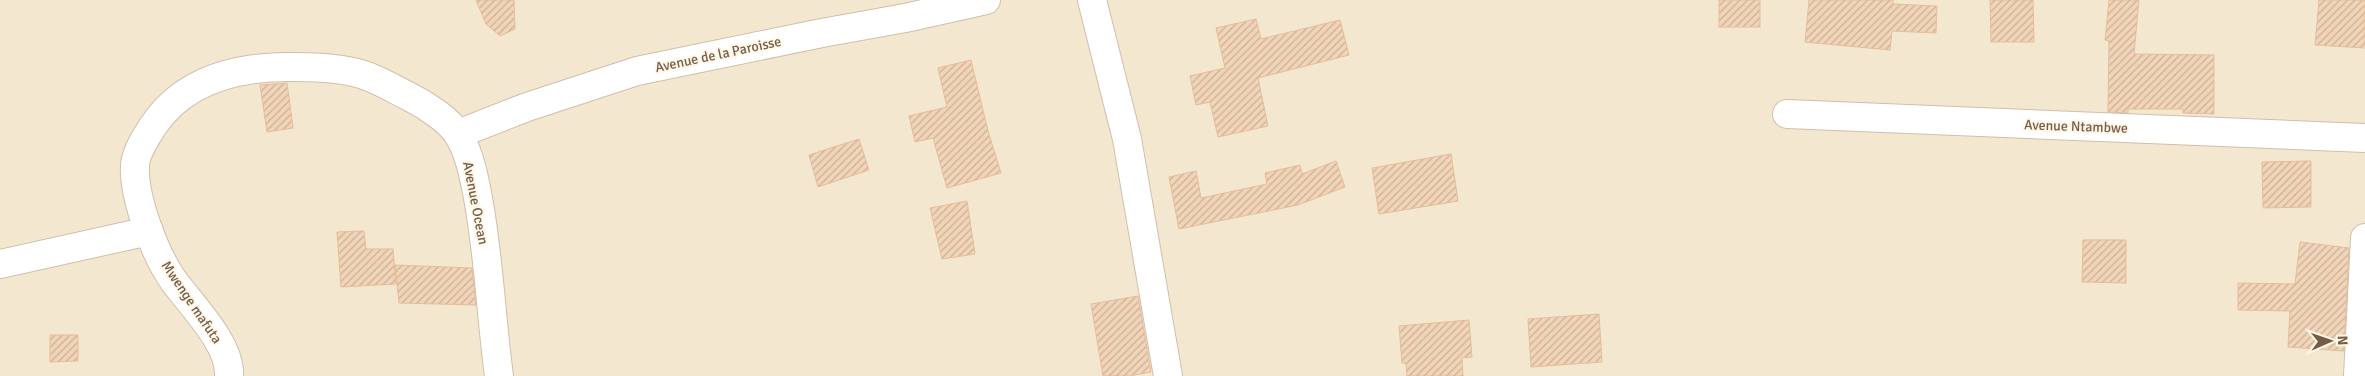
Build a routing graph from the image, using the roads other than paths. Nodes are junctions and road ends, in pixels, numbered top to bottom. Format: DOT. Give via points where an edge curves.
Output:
graph roads {
  1 [pos="986,0"];
  2 [pos="1092,0"];
  3 [pos="225,74"];
  4 [pos="1787,114"];
  5 [pos="458,134"];
  6 [pos="2365,138"];
  7 [pos="149,230"];
  8 [pos="2365,238"];
  9 [pos="0,264"];
  10 [pos="229,376"];
  11 [pos="499,376"];
  12 [pos="1168,376"];
  13 [pos="2358,376"];
  1 -- 5 [label="street, Avenue de la Paroisse" via="638,71 527,107"];
  2 -- 12 [label="street" via="1127,139"];
  3 -- 5 [label="street, Avenue Ocean" via="265,66 319,67 364,75 428,106"];
  3 -- 7 [label="street, Mwenge mafuta" via="194,87 178,99 162,112 145,138 135,164 137,190"];
  4 -- 6 [label="street, Avenue Ntambwe"];
  5 -- 11 [label="street, Avenue Ocean" via="472,167 481,214"];
  7 -- 9 [label="street"];
  7 -- 10 [label="street, Mwenge mafuta" via="172,277 224,351"];
  8 -- 13 [label="street"];
}
